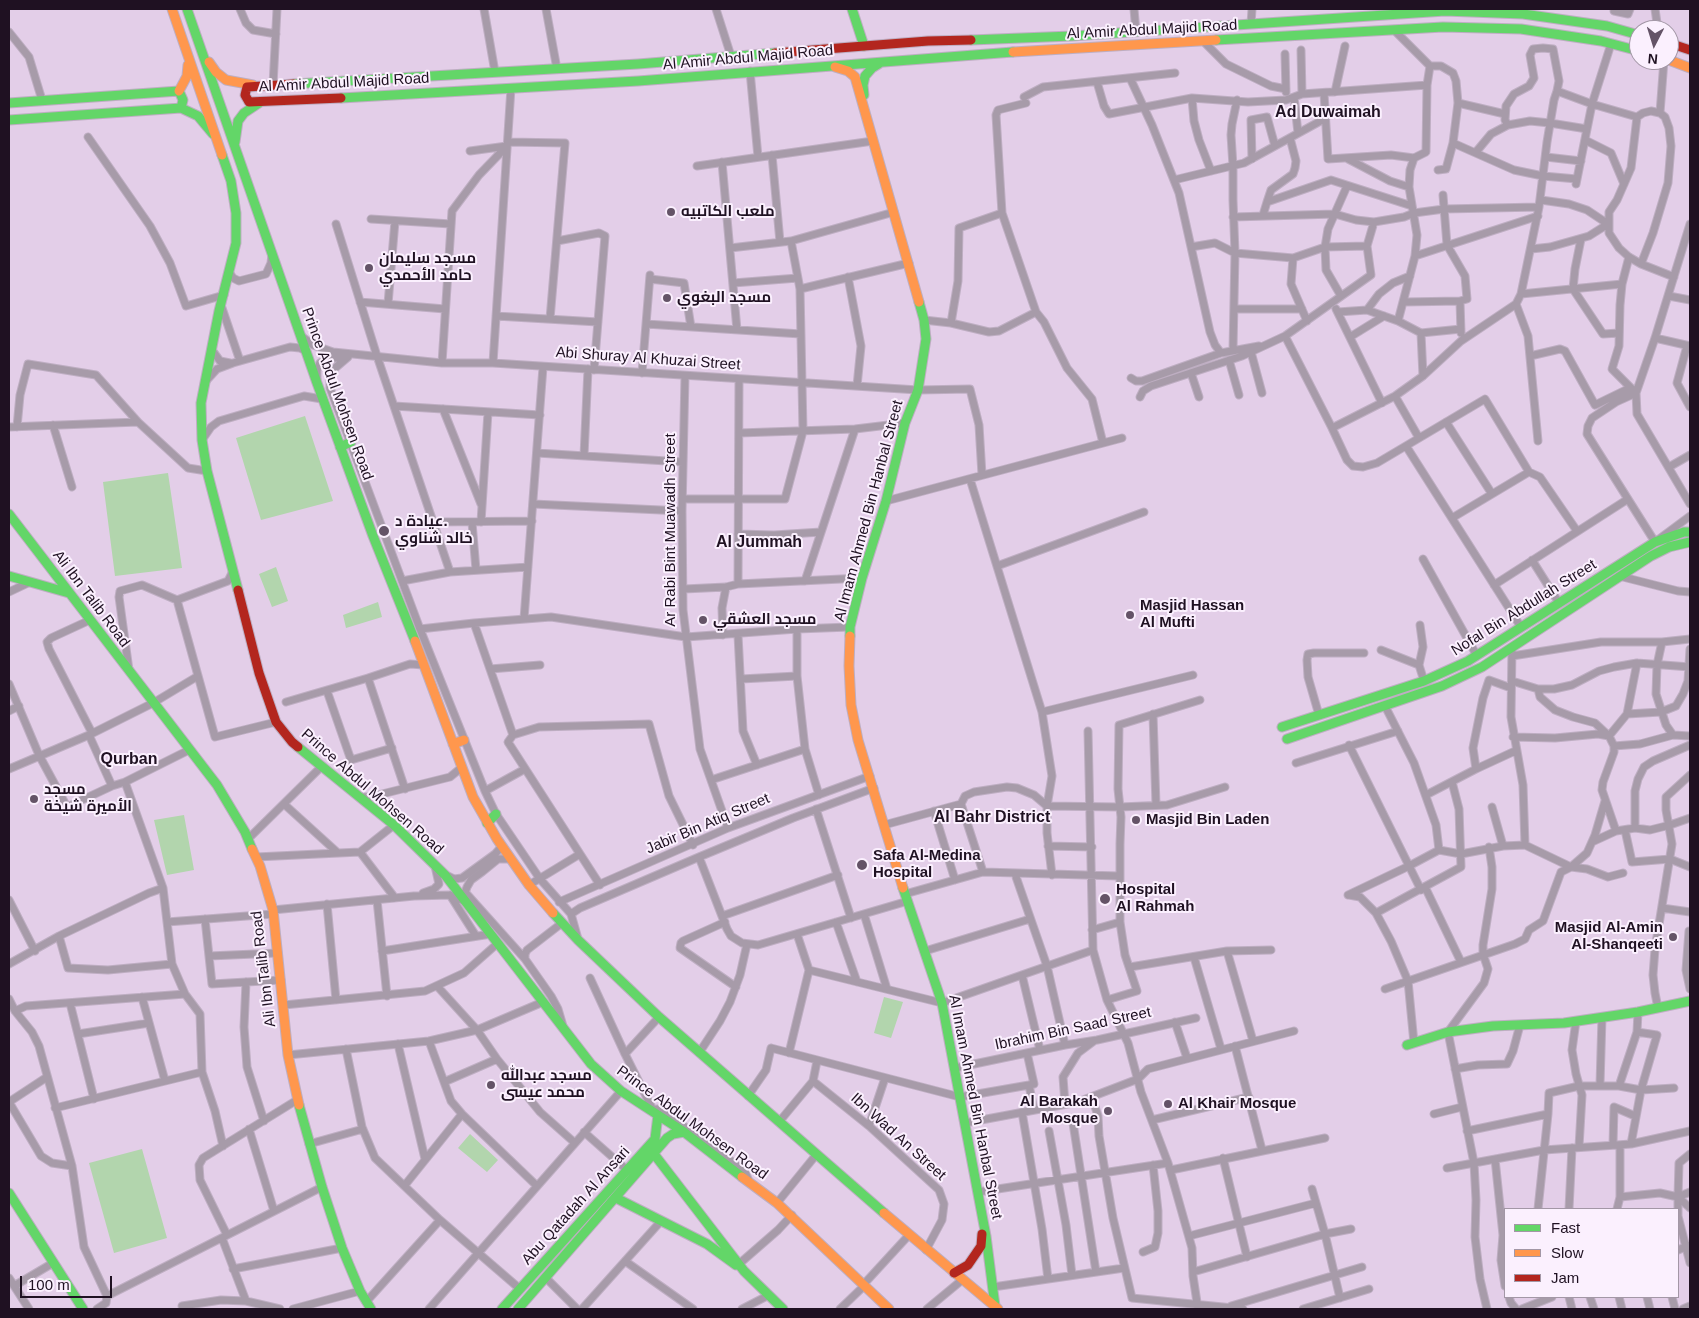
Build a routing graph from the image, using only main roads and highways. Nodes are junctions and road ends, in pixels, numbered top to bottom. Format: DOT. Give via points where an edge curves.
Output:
graph roads {
  1 [pos="172,9"];
  2 [pos="187,9"];
  3 [pos="852,9"];
  4 [pos="1351,13"];
  5 [pos="1172,30"];
  6 [pos="1629,32"];
  7 [pos="1172,43"];
  8 [pos="864,46"];
  9 [pos="1629,49"];
  10 [pos="203,54"];
  11 [pos="189,60"];
  12 [pos="881,62"];
  13 [pos="638,64"];
  14 [pos="830,65"];
  15 [pos="638,80"];
  16 [pos="260,86"];
  17 [pos="179,91"];
  18 [pos="261,102"];
  19 [pos="9,103"];
  20 [pos="864,105"];
  21 [pos="181,108"];
  22 [pos="9,120"];
  23 [pos="216,138"];
  24 [pos="236,147"];
  25 [pos="351,442"];
  26 [pos="340,447"];
  27 [pos="9,514"];
  28 [pos="1690,532"];
  29 [pos="1690,542"];
  30 [pos="9,576"];
  31 [pos="69,593"];
  32 [pos="1282,727"];
  33 [pos="1287,739"];
  34 [pos="464,740"];
  35 [pos="453,744"];
  36 [pos="496,814"];
  37 [pos="487,823"];
  38 [pos="1690,1001"];
  39 [pos="1411,1044"];
  40 [pos="657,1112"];
  41 [pos="684,1132"];
  42 [pos="654,1154"];
  43 [pos="9,1193"];
  44 [pos="616,1198"];
  45 [pos="984,1221"];
  46 [pos="742,1267"];
  47 [pos="954,1273"];
  48 [pos="879,1305"];
  49 [pos="368,1306"];
  50 [pos="997,1308"];
  51 [pos="83,1309"];
  52 [pos="502,1309"];
  53 [pos="518,1309"];
  54 [pos="783,1309"];
  55 [pos="889,1309"];
  1 -- 11 [label="main road, Prince Abdul Mohsen Road"];
  2 -- 10 [label="main road, Prince Abdul Mohsen Road"];
  3 -- 8 [label="main road"];
  4 -- 5 [label="main road, Al Amir Abdul Majid Road"];
  4 -- 6 [label="main road, Al Amir Abdul Majid Road" via="1445,11 1523,14"];
  5 -- 7 [label="main road"];
  5 -- 8 [label="main road, Al Amir Abdul Majid Road"];
  7 -- 9 [label="main road, Al Amir Abdul Majid Road" via="1443,28 1521,29"];
  7 -- 12 [label="main road, Al Amir Abdul Majid Road"];
  8 -- 13 [label="main road, Al Amir Abdul Majid Road"];
  10 -- 16 [label="main road" via="226,80"];
  10 -- 24 [label="main road, Prince Abdul Mohsen Road"];
  11 -- 17 [label="main road" via="187,76"];
  11 -- 23 [label="main road, Prince Abdul Mohsen Road"];
  12 -- 14 [label="main road, Al Amir Abdul Majid Road"];
  12 -- 20 [label="main road" via="865,76"];
  13 -- 15 [label="main road"];
  13 -- 16 [label="main road, Al Amir Abdul Majid Road"];
  14 -- 15 [label="main road, Al Amir Abdul Majid Road"];
  14 -- 20 [label="main road" via="855,77"];
  15 -- 18 [label="main road, Al Amir Abdul Majid Road"];
  16 -- 18 [label="main road, Al Amir Abdul Majid Road" via="247,88 245,96 249,102"];
  17 -- 19 [label="main road"];
  17 -- 21 [label="main road" via="183,100"];
  18 -- 24 [label="main road" via="244,113 238,122"];
  20 -- 45 [label="main road, Al Imam Ahmed Bin Hanbal Street" via="924,320 925,351 918,390 905,422 850,627 851,705 858,740 884,825 942,1002"];
  21 -- 22 [label="main road"];
  21 -- 23 [label="main road" via="198,116"];
  23 -- 40 [label="main road, Prince Abdul Mohsen Road" via="231,181 236,243 201,402 202,440 207,471 259,673 276,722 292,742 394,825 446,875 591,1064 621,1091"];
  24 -- 26 [label="main road, Prince Abdul Mohsen Road"];
  25 -- 26 [label="main road"];
  26 -- 35 [label="main road, Prince Abdul Mohsen Road" via="422,648 424,665"];
  27 -- 31 [label="main road, Ali Ibn Talib Road"];
  28 -- 32 [label="main road, Nofal Bin Abdullah Street" via="1655,542 1468,661 1424,681"];
  29 -- 33 [label="main road, Nofal Bin Abdullah Street" via="1669,547 1619,576 1512,652 1482,667 1442,686"];
  30 -- 31 [label="main road"];
  31 -- 49 [label="main road, Ali Ibn Talib Road" via="217,785 256,857 273,912 288,1055 297,1100 342,1248"];
  34 -- 35 [label="main road"];
  35 -- 37 [label="main road, Prince Abdul Mohsen Road" via="473,797"];
  36 -- 37 [label="main road"];
  37 -- 47 [label="main road, Prince Abdul Mohsen Road" via="529,885 578,940 698,1053"];
  38 -- 39 [label="main road" via="1576,1021 1448,1032"];
  40 -- 41 [label="main road, Prince Abdul Mohsen Road"];
  40 -- 52 [label="main road, Abu Qatadah Al Ansari" via="654,1139"];
  41 -- 42 [label="main road, Abu Qatadah Al Ansari" via="667,1138"];
  41 -- 48 [label="main road, Prince Abdul Mohsen Road" via="778,1203 864,1286"];
  42 -- 44 [label="main road, Abu Qatadah Al Ansari"];
  42 -- 46 [label="main road"];
  43 -- 51 [label="main road"];
  44 -- 46 [label="main road" via="707,1244"];
  44 -- 53 [label="main road, Abu Qatadah Al Ansari"];
  45 -- 47 [label="main road" via="981,1246 968,1265"];
  45 -- 50 [label="main road, Al Imam Ahmed Bin Hanbal Street"];
  46 -- 54 [label="main road"];
  47 -- 50 [label="main road, Prince Abdul Mohsen Road"];
  48 -- 55 [label="main road, Prince Abdul Mohsen Road"];
}
